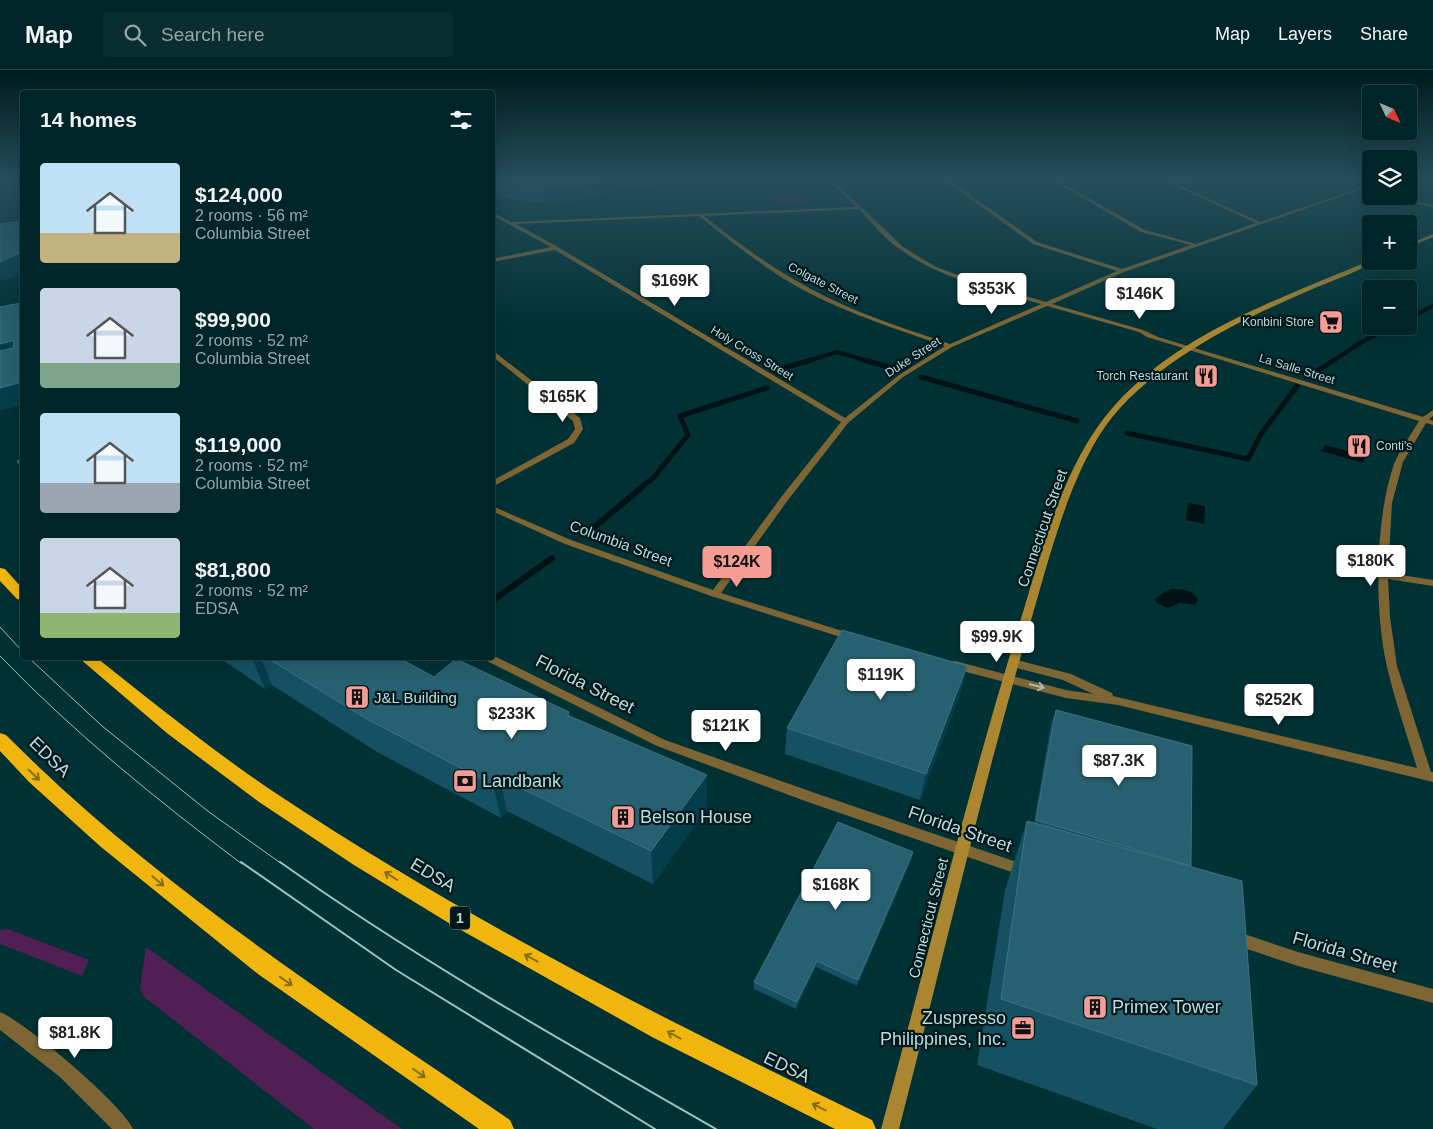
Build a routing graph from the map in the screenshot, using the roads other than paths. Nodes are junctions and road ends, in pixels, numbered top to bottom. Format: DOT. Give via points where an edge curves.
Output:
graph roads {
  1 [pos="521,228"];
  2 [pos="718,228"];
  3 [pos="881,228"];
  4 [pos="1014,228"];
  5 [pos="1138,228"];
  6 [pos="1246,228"];
  7 [pos="1433,235"];
  8 [pos="1417,242"];
  9 [pos="1196,246"];
  10 [pos="556,248"];
  11 [pos="495,260"];
  12 [pos="1362,266"];
  13 [pos="1122,271"];
  14 [pos="1044,304"];
  15 [pos="950,346"];
  16 [pos="1188,348"];
  17 [pos="495,354"];
  18 [pos="1433,412"];
  19 [pos="1428,421"];
  20 [pos="845,422"];
  21 [pos="495,483"];
  22 [pos="495,509"];
  23 [pos="0,572"];
  24 [pos="1383,575"];
  25 [pos="1433,584"];
  26 [pos="20,594"];
  27 [pos="715,594"];
  28 [pos="864,640"];
  29 [pos="89,660"];
  30 [pos="494,660"];
  31 [pos="941,661"];
  32 [pos="1013,663"];
  33 [pos="1008,679"];
  34 [pos="1118,701"];
  35 [pos="0,740"];
  36 [pos="1429,776"];
  37 [pos="961,850"];
  38 [pos="1038,875"];
  39 [pos="1224,935"];
  40 [pos="1433,996"];
  41 [pos="0,1020"];
  42 [pos="124,1129"];
  43 [pos="501,1129"];
  44 [pos="863,1129"];
  45 [pos="890,1129"];
  1 -- 10 [label="street, Holy Cross Street"];
  2 -- 15 [label="street, Colgate Street" via="798,284 835,303"];
  3 -- 14 [label="street, La Salle Street" via="901,248 934,268"];
  4 -- 13 [label="street" via="1035,243"];
  5 -- 9 [label="street"];
  6 -- 9 [label="street, Duke Street"];
  7 -- 8 [label="street"];
  9 -- 13 [label="street, Duke Street"];
  10 -- 11 [label="street"];
  10 -- 20 [label="street, Holy Cross Street"];
  12 -- 16 [label="street, Connecticut Street" via="1256,313"];
  13 -- 14 [label="street, Duke Street"];
  14 -- 15 [label="street, Duke Street"];
  14 -- 16 [label="street, La Salle Street"];
  15 -- 20 [label="street, Duke Street" via="901,376"];
  16 -- 19 [label="street, La Salle Street"];
  16 -- 32 [label="street, Connecticut Street" via="1143,380 1114,409 1084,456 1053,535"];
  17 -- 21 [label="street" via="577,420 579,429 571,441"];
  18 -- 19 [label="street"];
  19 -- 24 [label="street" via="1399,462 1388,504"];
  20 -- 27 [label="street, Duke Street"];
  22 -- 27 [label="street, Columbia Street" via="568,542"];
  23 -- 26 [label="highway"];
  24 -- 25 [label="street"];
  24 -- 36 [label="street" via="1392,666"];
  27 -- 28 [label="street, Columbia Street"];
  44 -- 29 [label="highway, EDSA / 1, one-way" via="603,998 435,904 251,785 146,707"];
  30 -- 37 [label="street, Florida Street" via="661,743"];
  31 -- 33 [label="street"];
  32 -- 33 [label="street, Connecticut Street"];
  32 -- 34 [label="street" via="1067,677"];
  33 -- 34 [label="street, one-way" via="1066,694"];
  33 -- 37 [label="street, Connecticut Street"];
  34 -- 36 [label="street"];
  35 -- 43 [label="highway, EDSA, one-way" via="108,841 266,967"];
  37 -- 38 [label="street, Florida Street"];
  37 -- 45 [label="street, Connecticut Street"];
  39 -- 40 [label="street, Florida Street"];
  41 -- 42 [label="street" via="37,1047 104,1106"];
}
